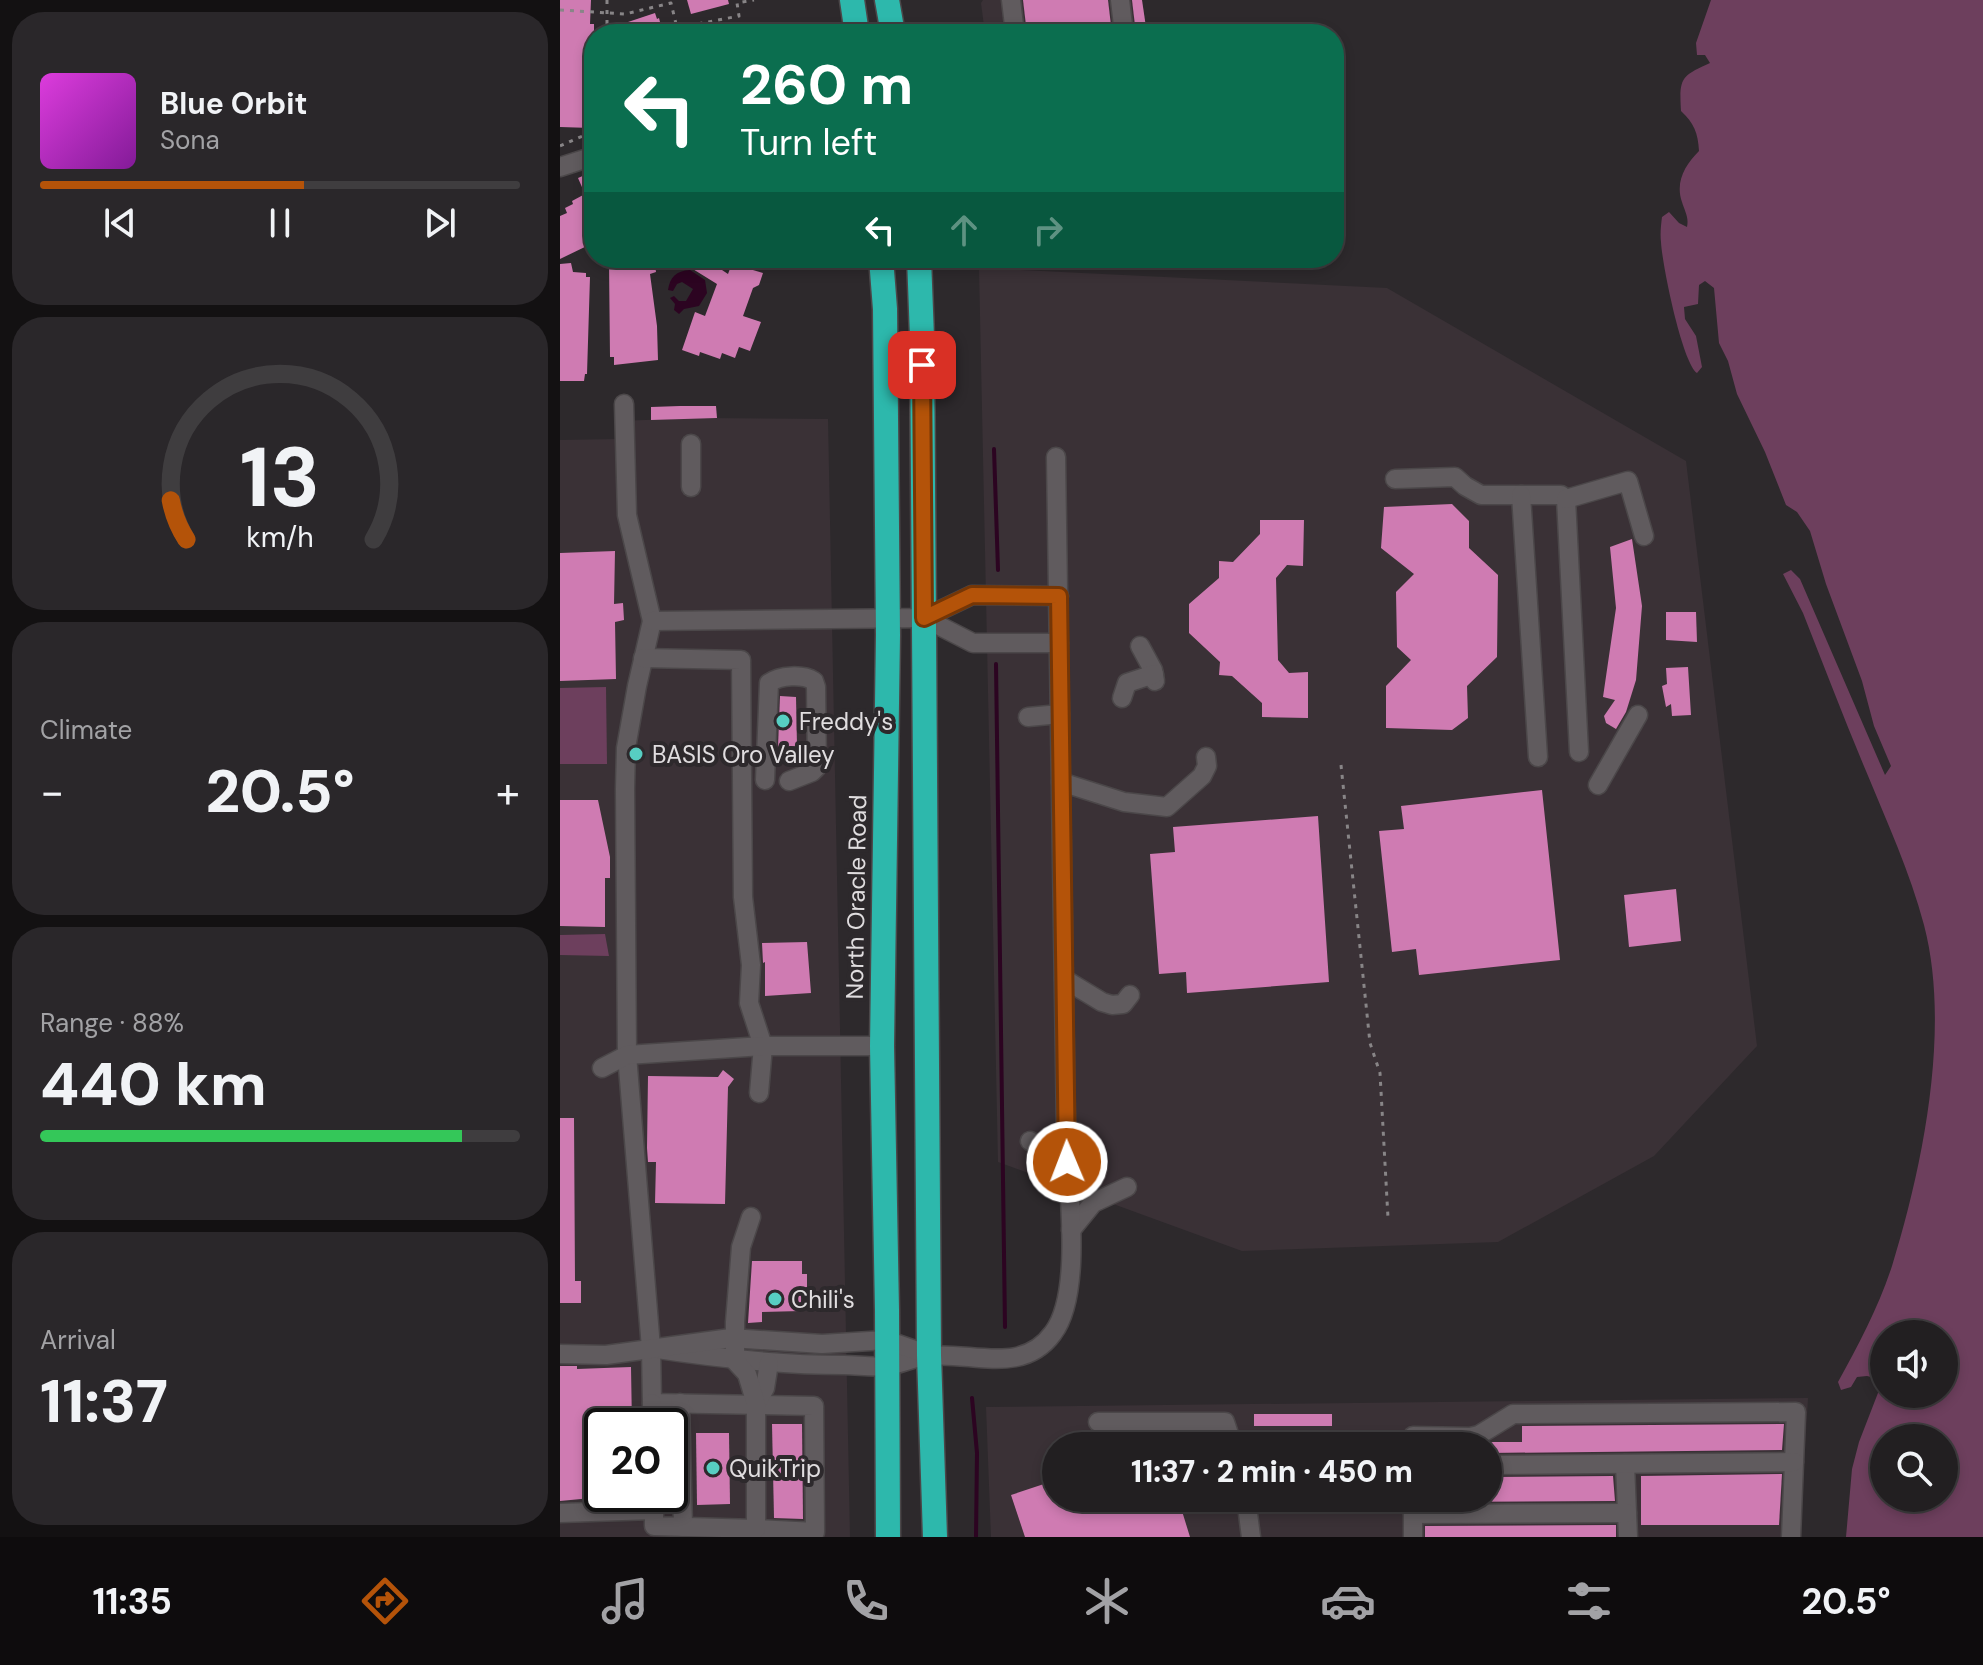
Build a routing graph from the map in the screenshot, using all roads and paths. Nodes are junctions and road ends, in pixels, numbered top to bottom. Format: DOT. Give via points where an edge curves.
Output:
graph roads {
  1 [pos="607,0"];
  2 [pos="754,0"];
  3 [pos="852,0"];
  4 [pos="887,0"];
  5 [pos="1011,0"];
  6 [pos="1120,0"];
  7 [pos="560,10"];
  8 [pos="607,11"];
  9 [pos="607,24"];
  10 [pos="676,24"];
  11 [pos="698,24"];
  12 [pos="856,24"];
  13 [pos="891,24"];
  14 [pos="1014,24"];
  15 [pos="1123,24"];
  16 [pos="584,135"];
  17 [pos="560,146"];
  18 [pos="584,159"];
  19 [pos="560,167"];
  20 [pos="882,268"];
  21 [pos="919,268"];
  22 [pos="624,404"];
  23 [pos="691,444"];
  24 [pos="1056,457"];
  25 [pos="1395,479"];
  26 [pos="691,487"];
  27 [pos="1521,495"];
  28 [pos="1566,499"];
  29 [pos="1644,536"];
  30 [pos="1059,596"];
  31 [pos="924,618"];
  32 [pos="888,619"];
  33 [pos="652,621"];
  34 [pos="1059,643"];
  35 [pos="1140,646"];
  36 [pos="643,658"];
  37 [pos="1122,698"];
  38 [pos="1060,714"];
  39 [pos="1638,715"];
  40 [pos="1028,717"];
  41 [pos="1579,752"];
  42 [pos="1206,757"];
  43 [pos="1538,757"];
  44 [pos="1341,765"];
  45 [pos="765,780"];
  46 [pos="789,781"];
  47 [pos="1061,782"];
  48 [pos="1598,785"];
  49 [pos="1064,979"];
  50 [pos="1130,995"];
  51 [pos="763,1046"];
  52 [pos="882,1046"];
  53 [pos="627,1055"];
  54 [pos="602,1068"];
  55 [pos="759,1093"];
  56 [pos="1030,1141"];
  57 [pos="1067,1167"];
  58 [pos="1127,1187"];
  59 [pos="751,1217"];
  60 [pos="1388,1218"];
  61 [pos="1071,1230"];
  62 [pos="735,1339"];
  63 [pos="886,1340"];
  64 [pos="651,1348"];
  65 [pos="560,1354"];
  66 [pos="929,1355"];
  67 [pos="735,1361"];
  68 [pos="769,1363"];
  69 [pos="886,1366"];
  70 [pos="652,1403"];
  71 [pos="680,1403"];
  72 [pos="756,1404"];
  73 [pos="652,1408"];
  74 [pos="1098,1422"];
  75 [pos="1228,1432"];
  76 [pos="1484,1432"];
  77 [pos="1794,1462"];
  78 [pos="1625,1464"];
  79 [pos="1502,1465"];
  80 [pos="1502,1509"];
  81 [pos="1248,1512"];
  82 [pos="1413,1512"];
  83 [pos="560,1513"];
  84 [pos="1627,1513"];
  85 [pos="654,1517"];
  86 [pos="683,1527"];
  87 [pos="756,1529"];
  88 [pos="888,1537"];
  89 [pos="935,1537"];
  90 [pos="1251,1537"];
  91 [pos="1413,1537"];
  92 [pos="1628,1537"];
  93 [pos="1791,1537"];
  1 -- 8 [label="path"];
  2 -- 11 [label="path" via="737,3 739,16"];
  3 -- 12 [label="highway"];
  4 -- 13 [label="highway"];
  5 -- 14 [label="street"];
  6 -- 15 [label="street"];
  7 -- 8 [label="path"];
  8 -- 9 [label="path"];
  8 -- 10 [label="path" via="639,12 671,3"];
  16 -- 17 [label="path"];
  18 -- 19 [label="street"];
  20 -- 32 [label="highway, North Oracle Road"];
  21 -- 31 [label="highway"];
  22 -- 33 [label="street" via="627,515"];
  23 -- 26 [label="street"];
  24 -- 30 [label="street"];
  25 -- 27 [label="street" via="1455,477 1481,495"];
  27 -- 28 [label="street"];
  27 -- 43 [label="street"];
  28 -- 29 [label="street" via="1628,481"];
  28 -- 41 [label="street"];
  30 -- 31 [label="street" via="972,595"];
  30 -- 34 [label="street"];
  31 -- 32 [label="street"];
  31 -- 34 [label="street" via="973,643"];
  31 -- 66 [label="highway"];
  32 -- 33 [label="street"];
  32 -- 52 [label="highway, North Oracle Road"];
  33 -- 36 [label="street"];
  34 -- 38 [label="street"];
  35 -- 37 [label="street" via="1154,678 1127,683"];
  36 -- 51 [label="street" via="741,660 749,1003"];
  36 -- 53 [label="street" via="626,748"];
  38 -- 40 [label="street"];
  38 -- 47 [label="street"];
  39 -- 48 [label="street"];
  42 -- 47 [label="street" via="1202,776 1167,807 1124,802"];
  44 -- 60 [label="path" via="1370,1043 1380,1073"];
  45 -- 46 [label="street" via="769,683 809,678 816,687 817,767"];
  47 -- 49 [label="street"];
  49 -- 50 [label="street" via="1112,1005 1123,1004"];
  49 -- 57 [label="street"];
  51 -- 52 [label="street"];
  51 -- 53 [label="street"];
  51 -- 55 [label="street"];
  52 -- 63 [label="highway, North Oracle Road"];
  53 -- 54 [label="street"];
  53 -- 64 [label="street"];
  56 -- 57 [label="street"];
  57 -- 61 [label="street"];
  58 -- 61 [label="street" via="1093,1203"];
  59 -- 62 [label="street" via="741,1247"];
  61 -- 66 [label="street" via="1067,1305 1053,1333 1033,1352 1005,1360"];
  62 -- 63 [label="street" via="822,1344"];
  62 -- 64 [label="street"];
  62 -- 67 [label="street"];
  63 -- 66 [label="street"];
  63 -- 69 [label="highway, North Oracle Road"];
  64 -- 65 [label="street" via="606,1355"];
  64 -- 67 [label="street"];
  64 -- 70 [label="street"];
  66 -- 69 [label="street"];
  66 -- 89 [label="highway"];
  67 -- 68 [label="street"];
  67 -- 72 [label="street" via="747,1374"];
  68 -- 69 [label="street"];
  68 -- 72 [label="street"];
  69 -- 88 [label="highway, North Oracle Road"];
  70 -- 71 [label="street"];
  70 -- 73 [label="street"];
  71 -- 72 [label="street"];
  71 -- 86 [label="street"];
  72 -- 87 [label="street"];
  72 -- 87 [label="street" via="814,1406 815,1532"];
  74 -- 75 [label="street" via="1225,1422"];
  76 -- 77 [label="street" via="1513,1414 1796,1412"];
  77 -- 78 [label="street"];
  77 -- 93 [label="street"];
  78 -- 79 [label="street"];
  78 -- 84 [label="street"];
  80 -- 84 [label="street"];
  81 -- 90 [label="street"];
  82 -- 91 [label="street"];
  83 -- 85 [label="street"];
  84 -- 92 [label="street"];
  85 -- 86 [label="street"];
  86 -- 87 [label="street"];
}
